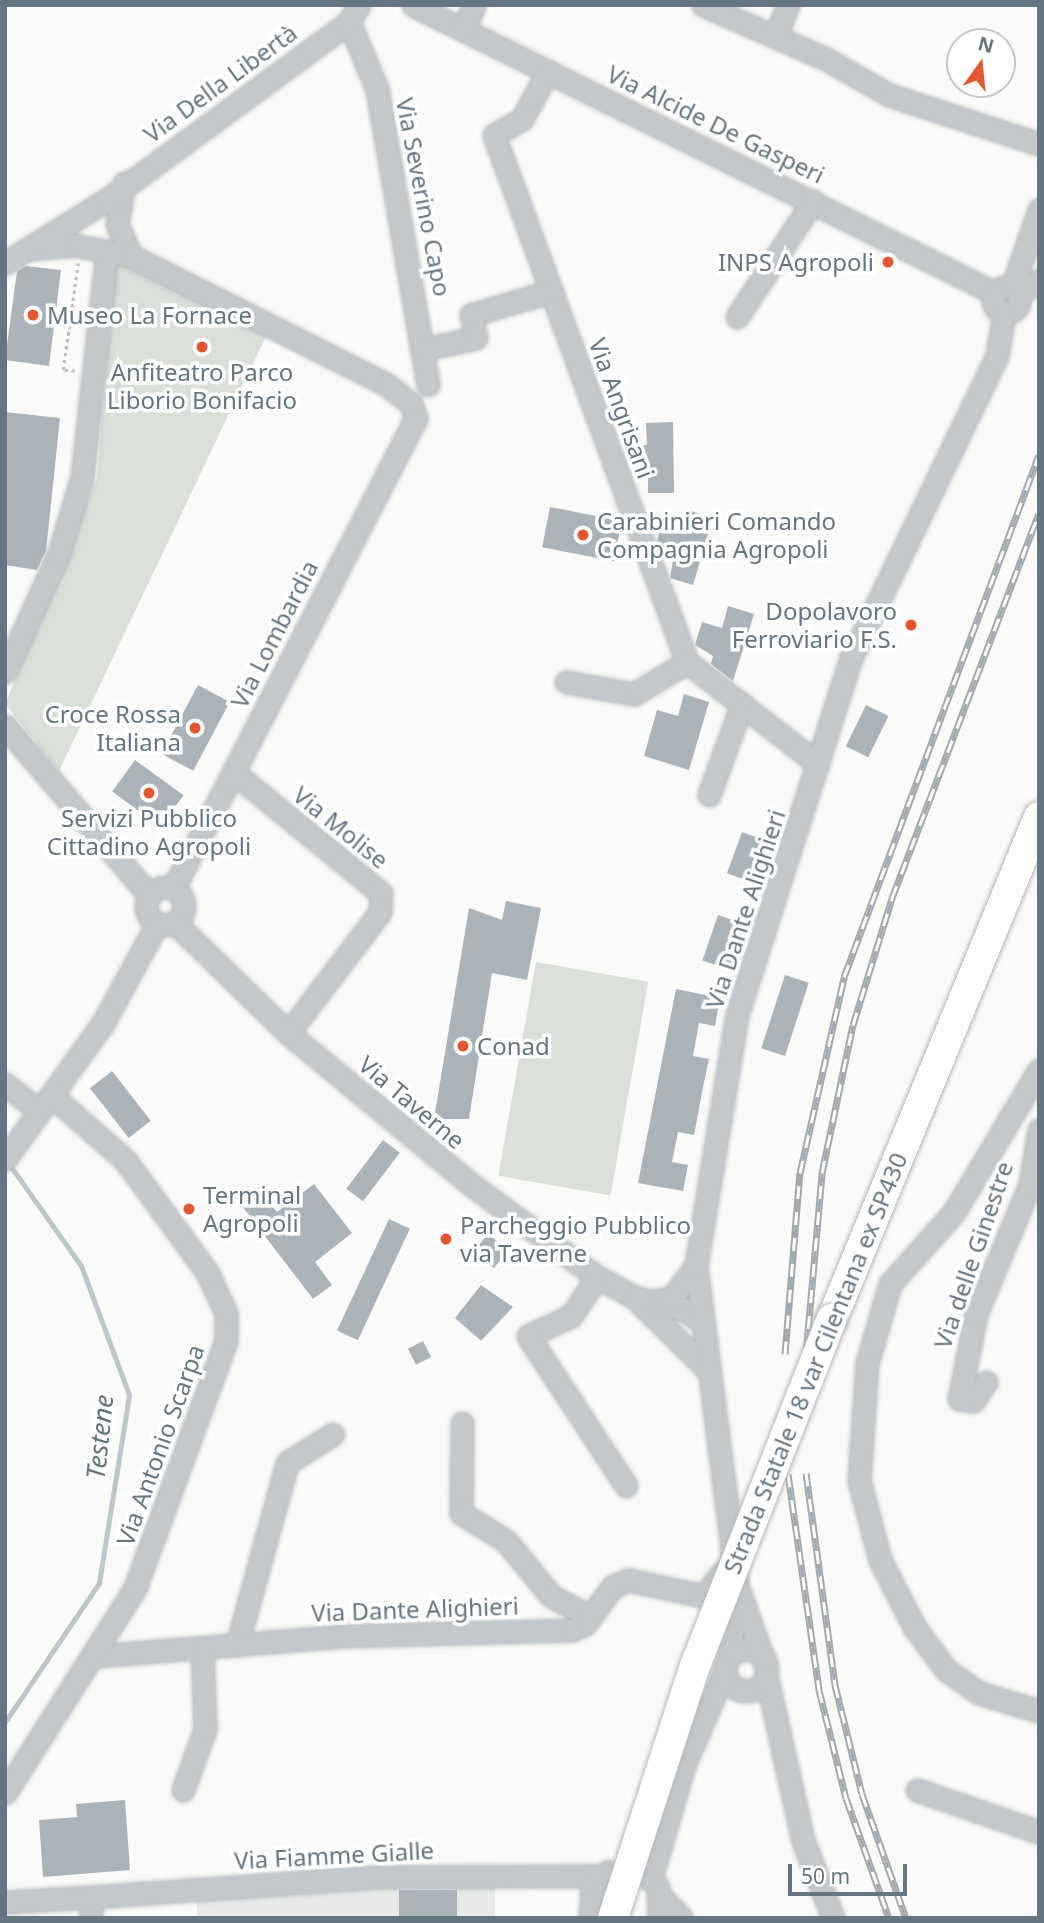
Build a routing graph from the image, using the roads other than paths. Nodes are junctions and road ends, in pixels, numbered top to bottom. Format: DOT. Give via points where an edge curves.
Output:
graph roads {
  1 [pos="413,5"];
  2 [pos="474,5"];
  3 [pos="703,5"];
  4 [pos="788,5"];
  5 [pos="354,14"];
  6 [pos="463,30"];
  7 [pos="775,37"];
  8 [pos="548,71"];
  9 [pos="1039,144"];
  10 [pos="124,183"];
  11 [pos="813,201"];
  12 [pos="1039,211"];
  13 [pos="30,249"];
  14 [pos="107,251"];
  15 [pos="131,256"];
  16 [pos="5,263"];
  17 [pos="1039,281"];
  18 [pos="552,291"];
  19 [pos="1008,292"];
  20 [pos="737,317"];
  21 [pos="424,349"];
  22 [pos="428,386"];
  23 [pos="687,662"];
  24 [pos="5,672"];
  25 [pos="566,682"];
  26 [pos="742,704"];
  27 [pos="5,726"];
  28 [pos="818,764"];
  29 [pos="233,772"];
  30 [pos="709,795"];
  31 [pos="1039,817"];
  32 [pos="173,889"];
  33 [pos="149,895"];
  34 [pos="166,923"];
  35 [pos="288,1033"];
  36 [pos="1037,1080"];
  37 [pos="5,1084"];
  38 [pos="42,1108"];
  39 [pos="1039,1130"];
  40 [pos="5,1159"];
  41 [pos="696,1265"];
  42 [pos="597,1277"];
  43 [pos="659,1311"];
  44 [pos="703,1323"];
  45 [pos="705,1367"];
  46 [pos="986,1382"];
  47 [pos="462,1423"];
  48 [pos="333,1434"];
  49 [pos="626,1486"];
  50 [pos="732,1557"];
  51 [pos="737,1586"];
  52 [pos="589,1616"];
  53 [pos="237,1645"];
  54 [pos="202,1648"];
  55 [pos="96,1656"];
  56 [pos="766,1669"];
  57 [pos="735,1677"];
  58 [pos="1039,1711"];
  59 [pos="774,1719"];
  60 [pos="183,1790"];
  61 [pos="917,1790"];
  62 [pos="5,1793"];
  63 [pos="661,1832"];
  64 [pos="1039,1832"];
  65 [pos="628,1867"];
  66 [pos="600,1876"];
  67 [pos="550,1878"];
  68 [pos="657,1898"];
  69 [pos="38,1900"];
  70 [pos="5,1902"];
  71 [pos="91,1908"];
  72 [pos="597,1915"];
  73 [pos="81,1918"];
  74 [pos="681,1918"];
  75 [pos="833,1918"];
  1 -- 6 [label="street, Via Alcide De Gasperi"];
  2 -- 6 [label="street"];
  3 -- 7 [label="street"];
  4 -- 7 [label="street"];
  5 -- 10 [label="street, Via Della Libertà"];
  5 -- 21 [label="street, Via Severino Capo" via="377,89"];
  6 -- 8 [label="street, Via Alcide De Gasperi"];
  7 -- 9 [label="street" via="889,95"];
  8 -- 11 [label="street, Via Alcide De Gasperi"];
  8 -- 18 [label="street, Via Angrisani" via="522,119 495,135"];
  10 -- 13 [label="street, Via Della Libertà"];
  10 -- 15 [label="street" via="117,224"];
  11 -- 19 [label="street, Via Alcide De Gasperi"];
  11 -- 20 [label="street"];
  12 -- 19 [label="street"];
  13 -- 14 [label="street" via="80,246"];
  13 -- 16 [label="street, Via Della Libertà"];
  14 -- 15 [label="street"];
  14 -- 24 [label="street" via="82,478 59,553"];
  15 -- 29 [label="street, Via Lombardia" via="411,404 416,418"];
  17 -- 19 [label="street"];
  18 -- 21 [label="street, Via Severino Capo" via="471,315 476,338"];
  18 -- 23 [label="street, Via Angrisani"];
  19 -- 28 [label="street, Via Dante Alighieri" via="993,305 1004,313 997,356 850,660"];
  21 -- 22 [label="street, Via Severino Capo"];
  23 -- 25 [label="street" via="635,694"];
  23 -- 26 [label="street, Via Angrisani" via="699,678"];
  26 -- 28 [label="street, Via Angrisani"];
  26 -- 30 [label="street"];
  27 -- 33 [label="street"];
  28 -- 41 [label="street, Via Dante Alighieri" via="737,1015"];
  29 -- 32 [label="street, Via Lombardia"];
  29 -- 35 [label="street, Via Molise" via="381,893 380,912"];
  31 -- 72 [label="highway, Strada Statale 18 var Cilentana ex SP430, bridge" via="832,1319"];
  32 -- 33 [label="street"];
  32 -- 34 [label="street" via="184,908"];
  33 -- 34 [label="street" via="146,911"];
  34 -- 35 [label="street, Via Taverne"];
  34 -- 38 [label="street"];
  35 -- 42 [label="street, Via Taverne" via="473,1186"];
  36 -- 58 [label="street" via="954,1212 890,1284 867,1363 859,1480 880,1560 915,1628 946,1670 979,1693"];
  37 -- 38 [label="street, Via Antonio Scarpa"];
  38 -- 40 [label="street"];
  38 -- 55 [label="street, Via Antonio Scarpa" via="125,1160 207,1272 226,1313 226,1341 153,1543"];
  39 -- 46 [label="street, Via delle Ginestre" via="1030,1184 976,1314 959,1399 973,1401"];
  41 -- 43 [label="street"];
  41 -- 44 [label="street, Via Dante Alighieri"];
  42 -- 43 [label="street, Via Taverne"];
  42 -- 49 [label="street" via="571,1316 528,1336"];
  43 -- 44 [label="street, Via Taverne"];
  43 -- 45 [label="street"];
  44 -- 45 [label="street, Via Dante Alighieri"];
  45 -- 50 [label="street, Via Dante Alighieri"];
  47 -- 52 [label="street" via="461,1513 506,1542 551,1596"];
  48 -- 53 [label="street" via="287,1463"];
  50 -- 51 [label="street, Via Dante Alighieri"];
  50 -- 52 [label="street, Via Dante Alighieri" via="703,1596 629,1580 614,1586"];
  51 -- 56 [label="street"];
  51 -- 57 [label="street"];
  52 -- 53 [label="street, Via Dante Alighieri" via="572,1630"];
  53 -- 54 [label="street, Via Dante Alighieri"];
  54 -- 55 [label="street"];
  54 -- 60 [label="street" via="205,1729"];
  55 -- 62 [label="street, Via Antonio Scarpa"];
  56 -- 57 [label="street"];
  56 -- 57 [label="street" via="752,1650"];
  56 -- 59 [label="street"];
  57 -- 59 [label="street"];
  57 -- 63 [label="street" via="710,1708"];
  59 -- 75 [label="street" via="803,1841"];
  61 -- 64 [label="street"];
  63 -- 65 [label="street"];
  63 -- 68 [label="street"];
  65 -- 66 [label="street, Via Fiamme Gialle"];
  65 -- 68 [label="street"];
  66 -- 67 [label="street, Via Fiamme Gialle"];
  66 -- 72 [label="street"];
  67 -- 71 [label="street, Via Fiamme Gialle" via="521,1872 376,1877"];
  67 -- 72 [label="street"];
  68 -- 74 [label="street"];
  69 -- 70 [label="street"];
  69 -- 71 [label="street"];
  69 -- 73 [label="street"];
}
